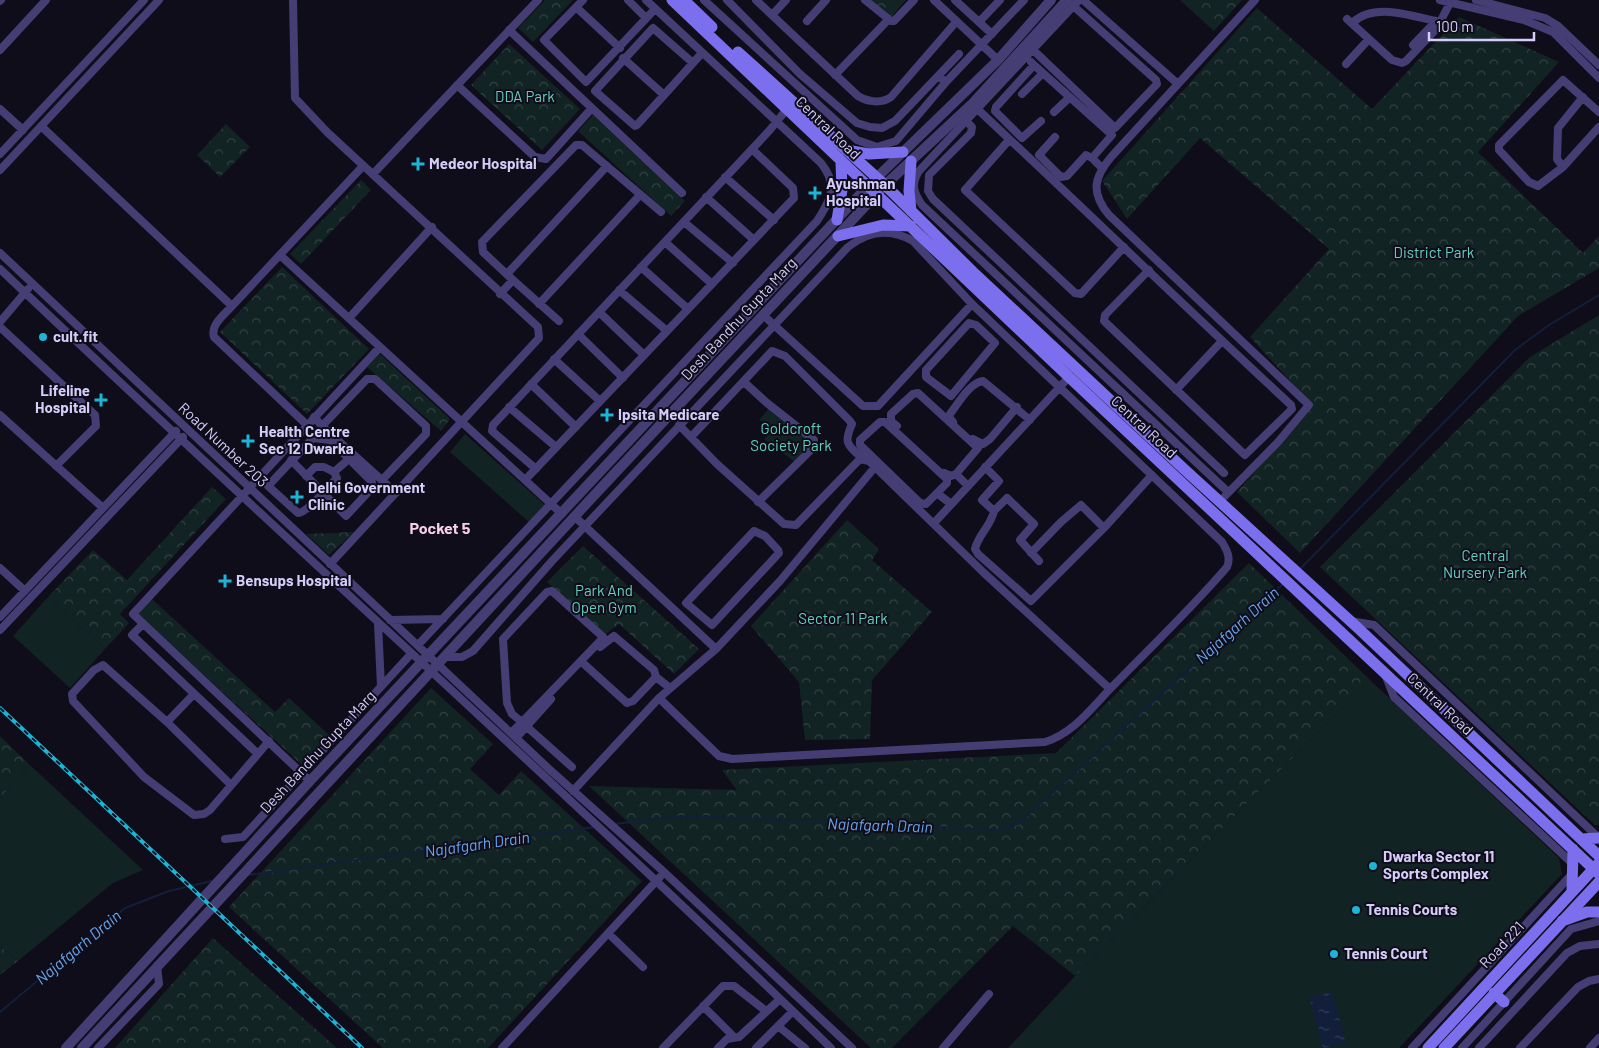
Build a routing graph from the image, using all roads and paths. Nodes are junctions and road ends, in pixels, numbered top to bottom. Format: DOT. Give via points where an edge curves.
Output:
graph roads {
  1 [pos="46,0"];
  2 [pos="159,0"];
  3 [pos="293,0"];
  4 [pos="538,0"];
  5 [pos="583,0"];
  6 [pos="628,0"];
  7 [pos="646,0"];
  8 [pos="672,0"];
  9 [pos="684,0"];
  10 [pos="704,0"];
  11 [pos="727,0"];
  12 [pos="756,0"];
  13 [pos="786,0"];
  14 [pos="826,0"];
  15 [pos="865,0"];
  16 [pos="914,0"];
  17 [pos="934,0"];
  18 [pos="955,0"];
  19 [pos="1000,0"];
  20 [pos="1024,0"];
  21 [pos="1051,0"];
  22 [pos="1084,0"];
  23 [pos="1256,0"];
  24 [pos="1440,0"];
  25 [pos="1476,0"];
  26 [pos="140,1"];
  27 [pos="1071,2"];
  28 [pos="1450,3"];
  29 [pos="576,7"];
  30 [pos="655,9"];
  31 [pos="148,11"];
  32 [pos="772,15"];
  33 [pos="646,18"];
  34 [pos="888,20"];
  35 [pos="807,21"];
  36 [pos="1438,21"];
  37 [pos="979,22"];
  38 [pos="959,24"];
  39 [pos="509,30"];
  40 [pos="992,34"];
  41 [pos="1369,39"];
  42 [pos="1413,45"];
  43 [pos="981,46"];
  44 [pos="1030,47"];
  45 [pos="620,48"];
  46 [pos="0,50"];
  47 [pos="702,53"];
  48 [pos="959,54"];
  49 [pos="1022,55"];
  50 [pos="623,58"];
  51 [pos="998,60"];
  52 [pos="693,63"];
  53 [pos="1346,64"];
  54 [pos="1034,65"];
  55 [pos="1599,65"];
  56 [pos="1043,73"];
  57 [pos="800,74"];
  58 [pos="835,75"];
  59 [pos="938,76"];
  60 [pos="1599,78"];
  61 [pos="586,82"];
  62 [pos="793,82"];
  63 [pos="946,82"];
  64 [pos="1157,84"];
  65 [pos="1178,84"];
  66 [pos="457,86"];
  67 [pos="595,91"];
  68 [pos="576,93"];
  69 [pos="1022,94"];
  70 [pos="1168,95"];
  71 [pos="664,96"];
  72 [pos="1070,97"];
  73 [pos="1583,97"];
  74 [pos="586,102"];
  75 [pos="975,107"];
  76 [pos="592,108"];
  77 [pos="0,109"];
  78 [pos="787,109"];
  79 [pos="1054,112"];
  80 [pos="1599,112"];
  81 [pos="964,118"];
  82 [pos="1041,121"];
  83 [pos="776,123"];
  84 [pos="41,126"];
  85 [pos="1599,127"];
  86 [pos="807,129"];
  87 [pos="23,130"];
  88 [pos="1055,137"];
  89 [pos="1009,140"];
  90 [pos="795,141"];
  91 [pos="752,149"];
  92 [pos="845,150"];
  93 [pos="903,152"];
  94 [pos="0,154"];
  95 [pos="1092,158"];
  96 [pos="541,160"];
  97 [pos="911,161"];
  98 [pos="841,162"];
  99 [pos="363,166"];
  100 [pos="607,166"];
  101 [pos="1563,167"];
  102 [pos="1102,168"];
  103 [pos="0,170"];
  104 [pos="550,171"];
  105 [pos="373,174"];
  106 [pos="725,177"];
  107 [pos="868,186"];
  108 [pos="880,186"];
  109 [pos="682,193"];
  110 [pos="640,195"];
  111 [pos="706,197"];
  112 [pos="912,211"];
  113 [pos="661,212"];
  114 [pos="774,220"];
  115 [pos="837,220"];
  116 [pos="684,222"];
  117 [pos="911,226"];
  118 [pos="432,228"];
  119 [pos="838,236"];
  120 [pos="754,240"];
  121 [pos="665,242"];
  122 [pos="1124,247"];
  123 [pos="0,253"];
  124 [pos="280,254"];
  125 [pos="732,263"];
  126 [pos="641,267"];
  127 [pos="0,269"];
  128 [pos="1149,270"];
  129 [pos="507,274"];
  130 [pos="514,280"];
  131 [pos="33,284"];
  132 [pos="712,284"];
  133 [pos="619,290"];
  134 [pos="25,293"];
  135 [pos="500,294"];
  136 [pos="539,304"];
  137 [pos="972,304"];
  138 [pos="232,306"];
  139 [pos="688,309"];
  140 [pos="599,312"];
  141 [pos="763,315"];
  142 [pos="350,317"];
  143 [pos="559,321"];
  144 [pos="0,322"];
  145 [pos="775,325"];
  146 [pos="0,327"];
  147 [pos="1071,330"];
  148 [pos="667,331"];
  149 [pos="578,334"];
  150 [pos="1004,334"];
  151 [pos="1063,338"];
  152 [pos="1222,341"];
  153 [pos="995,343"];
  154 [pos="380,347"];
  155 [pos="644,355"];
  156 [pos="554,359"];
  157 [pos="1069,377"];
  158 [pos="623,378"];
  159 [pos="744,382"];
  160 [pos="531,384"];
  161 [pos="1060,387"];
  162 [pos="1176,390"];
  163 [pos="600,401"];
  164 [pos="509,407"];
  165 [pos="1017,407"];
  166 [pos="0,415"];
  167 [pos="314,418"];
  168 [pos="1030,420"];
  169 [pos="461,423"];
  170 [pos="182,425"];
  171 [pos="678,425"];
  172 [pos="307,426"];
  173 [pos="322,426"];
  174 [pos="1173,426"];
  175 [pos="576,427"];
  176 [pos="188,431"];
  177 [pos="174,434"];
  178 [pos="1166,434"];
  179 [pos="691,437"];
  180 [pos="180,440"];
  181 [pos="556,447"];
  182 [pos="978,451"];
  183 [pos="349,459"];
  184 [pos="863,459"];
  185 [pos="291,460"];
  186 [pos="988,465"];
  187 [pos="56,466"];
  188 [pos="875,467"];
  189 [pos="536,469"];
  190 [pos="334,472"];
  191 [pos="956,474"];
  192 [pos="1224,474"];
  193 [pos="1152,475"];
  194 [pos="306,476"];
  195 [pos="382,480"];
  196 [pos="525,480"];
  197 [pos="268,486"];
  198 [pos="968,486"];
  199 [pos="249,488"];
  200 [pos="323,492"];
  201 [pos="1228,492"];
  202 [pos="396,493"];
  203 [pos="937,493"];
  204 [pos="1192,493"];
  205 [pos="240,496"];
  206 [pos="258,496"];
  207 [pos="758,502"];
  208 [pos="1181,502"];
  209 [pos="1219,502"];
  210 [pos="951,504"];
  211 [pos="552,505"];
  212 [pos="103,508"];
  213 [pos="994,511"];
  214 [pos="562,514"];
  215 [pos="574,516"];
  216 [pos="934,523"];
  217 [pos="584,526"];
  218 [pos="1104,528"];
  219 [pos="1031,553"];
  220 [pos="1039,561"];
  221 [pos="330,564"];
  222 [pos="0,568"];
  223 [pos="25,592"];
  224 [pos="0,617"];
  225 [pos="443,619"];
  226 [pos="390,620"];
  227 [pos="1350,621"];
  228 [pos="143,624"];
  229 [pos="378,624"];
  230 [pos="712,625"];
  231 [pos="0,630"];
  232 [pos="701,635"];
  233 [pos="418,645"];
  234 [pos="716,649"];
  235 [pos="411,654"];
  236 [pos="429,656"];
  237 [pos="421,664"];
  238 [pos="437,664"];
  239 [pos="584,664"];
  240 [pos="1385,673"];
  241 [pos="656,677"];
  242 [pos="381,686"];
  243 [pos="670,688"];
  244 [pos="1110,689"];
  245 [pos="194,694"];
  246 [pos="659,698"];
  247 [pos="167,722"];
  248 [pos="524,724"];
  249 [pos="513,735"];
  250 [pos="269,741"];
  251 [pos="258,754"];
  252 [pos="572,767"];
  253 [pos="307,777"];
  254 [pos="230,785"];
  255 [pos="573,791"];
  256 [pos="1599,838"];
  257 [pos="225,839"];
  258 [pos="1581,839"];
  259 [pos="1573,849"];
  260 [pos="1599,856"];
  261 [pos="1597,868"];
  262 [pos="1573,869"];
  263 [pos="664,872"];
  264 [pos="657,880"];
  265 [pos="1599,882"];
  266 [pos="1572,891"];
  267 [pos="1599,912"];
  268 [pos="1599,921"];
  269 [pos="1560,922"];
  270 [pos="608,933"];
  271 [pos="1599,944"];
  272 [pos="157,966"];
  273 [pos="643,967"];
  274 [pos="1599,979"];
  275 [pos="1494,993"];
  276 [pos="989,994"];
  277 [pos="780,999"];
  278 [pos="1504,1002"];
  279 [pos="1459,1005"];
  280 [pos="703,1006"];
  281 [pos="766,1011"];
  282 [pos="793,1011"];
  283 [pos="778,1026"];
  284 [pos="734,1036"];
  285 [pos="1599,1038"];
  286 [pos="66,1048"];
  287 [pos="82,1048"];
  288 [pos="98,1048"];
  289 [pos="502,1048"];
  290 [pos="663,1048"];
  291 [pos="718,1048"];
  292 [pos="756,1048"];
  293 [pos="805,1048"];
  294 [pos="831,1048"];
  295 [pos="852,1048"];
  296 [pos="943,1048"];
  297 [pos="1412,1048"];
  298 [pos="1428,1048"];
  299 [pos="1444,1048"];
  300 [pos="1462,1048"];
  301 [pos="1479,1048"];
  302 [pos="1520,1048"];
  303 [pos="1590,1048"];
  1 -- 46 [label="street"];
  2 -- 31 [label="street"];
  3 -- 99 [label="street" via="295,98"];
  4 -- 39 [label="street"];
  5 -- 29 [label="street"];
  6 -- 33 [label="street"];
  7 -- 30 [label="street"];
  8 -- 78 [label="main road, Central Road"];
  9 -- 92 [label="main road, Central Road"];
  10 -- 62 [label="street"];
  11 -- 57 [label="street"];
  12 -- 32 [label="street"];
  13 -- 32 [label="street"];
  14 -- 35 [label="street"];
  15 -- 34 [label="street"];
  16 -- 34 [label="street" via="894,21"];
  17 -- 38 [label="street"];
  18 -- 37 [label="street"];
  19 -- 37 [label="street"];
  20 -- 40 [label="street"];
  21 -- 51 [label="street, Desh Bandhu Gupta Marg"];
  22 -- 65 [label="street"];
  23 -- 65 [label="street"];
  24 -- 28 [label="street"];
  25 -- 55 [label="street" via="1545,18 1558,26"];
  26 -- 31 [label="street"];
  26 -- 87 [label="street"];
  27 -- 44 [label="street, Desh Bandhu Gupta Marg"];
  27 -- 64 [label="street"];
  28 -- 36 [label="street"];
  28 -- 60 [label="street" via="1524,20 1553,32"];
  29 -- 45 [label="street"];
  29 -- 61 [label="street" via="546,38 545,43"];
  30 -- 33 [label="street"];
  30 -- 47 [label="street"];
  31 -- 84 [label="street"];
  32 -- 58 [label="street"];
  33 -- 45 [label="street"];
  34 -- 58 [label="street"];
  36 -- 41 [label="street" via="1440,25 1402,63 1392,60"];
  36 -- 41 [label="street" via="1391,12 1369,13 1349,21"];
  36 -- 42 [label="street"];
  37 -- 40 [label="street"];
  38 -- 43 [label="street"];
  38 -- 58 [label="street" via="887,99 864,100"];
  39 -- 66 [label="street"];
  39 -- 68 [label="street"];
  40 -- 43 [label="street"];
  41 -- 53 [label="street"];
  43 -- 51 [label="street"];
  43 -- 63 [label="street"];
  44 -- 49 [label="street, Desh Bandhu Gupta Marg"];
  44 -- 64 [label="street" via="1115,128"];
  45 -- 61 [label="street"];
  47 -- 52 [label="street"];
  47 -- 83 [label="street"];
  48 -- 59 [label="street"];
  49 -- 54 [label="street"];
  49 -- 75 [label="street, Desh Bandhu Gupta Marg"];
  50 -- 52 [label="street" via="653,28"];
  50 -- 67 [label="street"];
  50 -- 71 [label="street"];
  51 -- 93 [label="street, Desh Bandhu Gupta Marg"];
  52 -- 71 [label="street"];
  54 -- 56 [label="street"];
  54 -- 82 [label="street" via="995,111 1022,138"];
  56 -- 69 [label="street"];
  56 -- 72 [label="street"];
  57 -- 59 [label="street" via="857,123 882,128 895,121"];
  57 -- 62 [label="street"];
  59 -- 63 [label="street"];
  61 -- 68 [label="street"];
  62 -- 63 [label="street" via="857,140 877,147 896,141"];
  64 -- 70 [label="street"];
  65 -- 70 [label="street"];
  66 -- 96 [label="street"];
  66 -- 105 [label="street"];
  67 -- 71 [label="street" via="635,126"];
  67 -- 74 [label="street"];
  68 -- 74 [label="street"];
  70 -- 102 [label="street"];
  72 -- 79 [label="street"];
  72 -- 95 [label="street" via="1112,135"];
  73 -- 80 [label="street"];
  73 -- 101 [label="street" via="1558,128 1557,159"];
  73 -- 101 [label="street" via="1565,80 1560,80 1499,145 1498,150 1529,182 1538,186"];
  74 -- 76 [label="street"];
  75 -- 81 [label="street, Desh Bandhu Gupta Marg"];
  75 -- 89 [label="street"];
  76 -- 96 [label="street" via="546,159"];
  76 -- 109 [label="street"];
  77 -- 87 [label="street"];
  78 -- 83 [label="street"];
  78 -- 86 [label="main road, Central Road"];
  81 -- 97 [label="street, Desh Bandhu Gupta Marg"];
  81 -- 147 [label="street" via="972,127 971,132 928,175 928,191"];
  81 -- 151 [label="street" via="919,170 914,179 915,195"];
  83 -- 90 [label="street"];
  83 -- 91 [label="street"];
  84 -- 103 [label="street"];
  84 -- 138 [label="street"];
  85 -- 101 [label="street"];
  86 -- 90 [label="street"];
  86 -- 98 [label="main road, Central Road"];
  87 -- 94 [label="street"];
  88 -- 95 [label="street" via="1039,155 1061,177 1067,176 1086,155"];
  89 -- 122 [label="street"];
  89 -- 122 [label="street" via="964,190 992,218 1078,294 1094,282"];
  90 -- 211 [label="street" via="829,173 832,186 830,202 817,221"];
  91 -- 106 [label="street"];
  91 -- 114 [label="street" via="793,188 794,198"];
  92 -- 93 [label="main road" via="869,154"];
  92 -- 108 [label="main road, Central Road"];
  93 -- 108 [label="street, Desh Bandhu Gupta Marg"];
  95 -- 102 [label="street"];
  96 -- 104 [label="street"];
  97 -- 108 [label="street, Desh Bandhu Gupta Marg"];
  97 -- 112 [label="main road" via="909,190"];
  98 -- 107 [label="main road, Central Road"];
  98 -- 115 [label="main road" via="842,190"];
  99 -- 105 [label="street"];
  99 -- 124 [label="street"];
  100 -- 104 [label="street" via="579,144"];
  100 -- 110 [label="street"];
  100 -- 129 [label="street"];
  102 -- 201 [label="street" via="1096,191 1099,203 1108,215 1310,405"];
  104 -- 129 [label="street" via="482,242 483,252"];
  105 -- 118 [label="street"];
  106 -- 111 [label="street"];
  106 -- 114 [label="street"];
  107 -- 108 [label="main road, Central Road"];
  107 -- 115 [label="street, Desh Bandhu Gupta Marg"];
  108 -- 112 [label="main road, Central Road"];
  108 -- 117 [label="main road, Central Road"];
  108 -- 119 [label="street, Desh Bandhu Gupta Marg"];
  110 -- 113 [label="street"];
  110 -- 136 [label="street"];
  111 -- 116 [label="street"];
  111 -- 120 [label="street"];
  112 -- 209 [label="main road, Central Road"];
  114 -- 120 [label="street"];
  115 -- 214 [label="street, Desh Bandhu Gupta Marg"];
  116 -- 121 [label="street"];
  116 -- 125 [label="street"];
  117 -- 119 [label="main road" via="883,225"];
  117 -- 157 [label="main road, Central Road"];
  118 -- 135 [label="street"];
  118 -- 142 [label="street"];
  119 -- 141 [label="street, Desh Bandhu Gupta Marg"];
  120 -- 125 [label="street"];
  121 -- 126 [label="street"];
  121 -- 132 [label="street"];
  122 -- 128 [label="street"];
  123 -- 131 [label="street, Road Number 203"];
  124 -- 138 [label="street"];
  124 -- 142 [label="street"];
  125 -- 132 [label="street"];
  126 -- 133 [label="street"];
  126 -- 139 [label="street"];
  127 -- 134 [label="street, Road Number 203"];
  128 -- 152 [label="street"];
  128 -- 162 [label="street" via="1103,318"];
  129 -- 130 [label="street"];
  130 -- 135 [label="street"];
  130 -- 136 [label="street"];
  131 -- 134 [label="street"];
  131 -- 170 [label="street, Road Number 203"];
  132 -- 139 [label="street"];
  133 -- 140 [label="street"];
  133 -- 148 [label="street"];
  134 -- 144 [label="street"];
  134 -- 177 [label="street, Road Number 203"];
  135 -- 169 [label="street" via="538,327 539,338"];
  136 -- 143 [label="street"];
  137 -- 145 [label="street" via="913,241 902,234 874,233 859,238 848,247"];
  137 -- 145 [label="street" via="878,406 871,408 863,406"];
  137 -- 150 [label="street"];
  138 -- 172 [label="street" via="214,327 214,337"];
  139 -- 148 [label="street"];
  140 -- 149 [label="street"];
  140 -- 155 [label="street"];
  141 -- 145 [label="street"];
  141 -- 215 [label="street, Desh Bandhu Gupta Marg"];
  142 -- 154 [label="street"];
  145 -- 171 [label="street"];
  146 -- 187 [label="street" via="95,415 96,426"];
  147 -- 151 [label="street"];
  147 -- 174 [label="street"];
  148 -- 155 [label="street"];
  149 -- 156 [label="street"];
  149 -- 158 [label="street"];
  150 -- 153 [label="street"];
  150 -- 161 [label="street"];
  151 -- 178 [label="street"];
  152 -- 162 [label="street"];
  152 -- 162 [label="street" via="1292,409 1244,455"];
  153 -- 153 [label="street" via="976,325 969,323 925,374 950,396"];
  154 -- 167 [label="street"];
  154 -- 169 [label="street"];
  155 -- 158 [label="street"];
  156 -- 160 [label="street"];
  156 -- 163 [label="street"];
  157 -- 161 [label="street"];
  157 -- 204 [label="main road, Central Road"];
  158 -- 163 [label="street"];
  159 -- 179 [label="street"];
  159 -- 184 [label="street" via="772,351 785,356 849,420 852,424 846,436 848,445"];
  159 -- 207 [label="street" via="766,404 804,431 815,444"];
  160 -- 164 [label="street"];
  160 -- 175 [label="street"];
  161 -- 168 [label="street"];
  161 -- 193 [label="street"];
  163 -- 175 [label="street"];
  164 -- 181 [label="street"];
  164 -- 189 [label="street" via="492,425 492,430"];
  165 -- 165 [label="street" via="988,384 978,382 949,417 982,444"];
  165 -- 168 [label="street"];
  166 -- 187 [label="street"];
  167 -- 172 [label="street"];
  167 -- 173 [label="street"];
  168 -- 186 [label="street"];
  169 -- 196 [label="street"];
  169 -- 202 [label="street"];
  170 -- 176 [label="street, Road Number 203"];
  170 -- 177 [label="street"];
  171 -- 179 [label="street"];
  171 -- 217 [label="street"];
  172 -- 199 [label="street"];
  173 -- 195 [label="street"];
  173 -- 195 [label="street" via="367,379 376,379 426,426 426,434"];
  174 -- 178 [label="street"];
  174 -- 192 [label="street"];
  175 -- 181 [label="street"];
  176 -- 180 [label="street"];
  176 -- 199 [label="street, Road Number 203"];
  177 -- 180 [label="street, Road Number 203"];
  177 -- 212 [label="street"];
  178 -- 201 [label="street"];
  179 -- 207 [label="street"];
  180 -- 205 [label="street, Road Number 203"];
  180 -- 231 [label="street"];
  181 -- 189 [label="street"];
  182 -- 186 [label="street"];
  182 -- 191 [label="street"];
  182 -- 191 [label="street" via="918,393 892,414 891,421 948,476"];
  183 -- 185 [label="street" via="330,440 319,437 310,440"];
  183 -- 190 [label="street"];
  183 -- 200 [label="street" via="371,480 371,489 346,516"];
  184 -- 188 [label="street"];
  184 -- 207 [label="street" via="796,525 784,524"];
  185 -- 194 [label="street"];
  185 -- 197 [label="street"];
  186 -- 198 [label="street"];
  186 -- 213 [label="street" via="999,481 982,500"];
  187 -- 212 [label="street"];
  188 -- 216 [label="street"];
  188 -- 234 [label="street" via="780,581"];
  189 -- 196 [label="street"];
  190 -- 194 [label="street" via="314,467"];
  190 -- 200 [label="street" via="337,478"];
  191 -- 198 [label="street"];
  193 -- 208 [label="street"];
  193 -- 218 [label="street"];
  194 -- 200 [label="street"];
  195 -- 202 [label="street"];
  196 -- 211 [label="street"];
  197 -- 200 [label="street" via="298,513"];
  197 -- 206 [label="street"];
  198 -- 210 [label="street"];
  199 -- 205 [label="street"];
  199 -- 206 [label="street, Road Number 203"];
  201 -- 209 [label="street"];
  202 -- 221 [label="street"];
  203 -- 203 [label="street" via="926,504 920,503 860,445 860,440 880,422 885,422 948,479"];
  203 -- 210 [label="street"];
  204 -- 208 [label="street"];
  204 -- 240 [label="main road, Central Road"];
  205 -- 228 [label="street" via="134,614"];
  205 -- 229 [label="street, Road Number 203"];
  206 -- 221 [label="street, Road Number 203"];
  208 -- 244 [label="street" via="1222,542 1227,550 1228,564 1183,617"];
  209 -- 227 [label="main road, Central Road"];
  210 -- 216 [label="street"];
  211 -- 214 [label="street"];
  211 -- 225 [label="street"];
  212 -- 223 [label="street"];
  213 -- 218 [label="street" via="975,549 1031,600"];
  213 -- 219 [label="street" via="1007,498 1034,524 1020,540"];
  214 -- 236 [label="street, Desh Bandhu Gupta Marg"];
  215 -- 217 [label="street"];
  215 -- 238 [label="street, Desh Bandhu Gupta Marg"];
  216 -- 244 [label="street"];
  217 -- 232 [label="street"];
  217 -- 238 [label="street" via="473,651"];
  218 -- 219 [label="street" via="1082,505"];
  219 -- 220 [label="street"];
  221 -- 226 [label="street, Road Number 203"];
  222 -- 223 [label="street"];
  223 -- 224 [label="street"];
  225 -- 226 [label="street"];
  225 -- 233 [label="street"];
  226 -- 233 [label="street, Road Number 203"];
  227 -- 256 [label="street" via="1374,625"];
  227 -- 258 [label="main road, Central Road"];
  228 -- 245 [label="street" via="132,635"];
  228 -- 250 [label="street"];
  229 -- 235 [label="street, Road Number 203"];
  229 -- 242 [label="street"];
  230 -- 230 [label="street" via="687,601 756,531 765,536 779,554"];
  230 -- 232 [label="street"];
  232 -- 234 [label="street"];
  233 -- 236 [label="street, Road Number 203"];
  234 -- 243 [label="street"];
  235 -- 237 [label="street, Road Number 203"];
  235 -- 242 [label="street"];
  236 -- 237 [label="street, Desh Bandhu Gupta Marg"];
  236 -- 238 [label="street, Road Number 203"];
  237 -- 238 [label="street, Road Number 203"];
  237 -- 253 [label="street, Desh Bandhu Gupta Marg"];
  238 -- 249 [label="street"];
  238 -- 264 [label="street" via="578,808"];
  238 -- 272 [label="street, Desh Bandhu Gupta Marg"];
  239 -- 241 [label="street" via="627,703 633,701"];
  239 -- 241 [label="street" via="614,636 654,670"];
  239 -- 248 [label="street"];
  240 -- 259 [label="main road, Central Road"];
  240 -- 262 [label="street" via="1394,697"];
  241 -- 243 [label="street"];
  242 -- 253 [label="street"];
  243 -- 246 [label="street"];
  244 -- 246 [label="street" via="1060,738 1045,742 732,759 719,756"];
  245 -- 247 [label="street"];
  245 -- 251 [label="street"];
  246 -- 255 [label="street"];
  247 -- 254 [label="street"];
  247 -- 254 [label="street" via="103,665 94,670 71,697 144,777 194,815 204,814"];
  248 -- 248 [label="street" via="512,714 507,703 503,639 547,592 552,591 603,637"];
  248 -- 249 [label="street"];
  248 -- 252 [label="street"];
  249 -- 255 [label="street"];
  250 -- 251 [label="street"];
  250 -- 253 [label="street"];
  251 -- 254 [label="street"];
  253 -- 257 [label="street" via="243,837"];
  253 -- 286 [label="street, Desh Bandhu Gupta Marg" via="199,905"];
  255 -- 263 [label="street"];
  256 -- 258 [label="main road"];
  258 -- 260 [label="main road, Central Road"];
  259 -- 261 [label="main road, Central Road"];
  259 -- 262 [label="main road"];
  261 -- 266 [label="main road, Road 221"];
  262 -- 266 [label="main road"];
  262 -- 279 [label="street"];
  263 -- 264 [label="street"];
  263 -- 295 [label="street"];
  264 -- 270 [label="street"];
  264 -- 277 [label="street"];
  265 -- 269 [label="main road, Road 221"];
  266 -- 279 [label="main road, Road 221"];
  267 -- 269 [label="main road" via="1587,912"];
  268 -- 278 [label="street" via="1571,930"];
  269 -- 275 [label="main road, Road 221"];
  270 -- 273 [label="street"];
  270 -- 289 [label="street"];
  271 -- 301 [label="street" via="1573,948 1567,953"];
  272 -- 287 [label="street, Desh Bandhu Gupta Marg"];
  272 -- 288 [label="street" via="159,984"];
  274 -- 302 [label="street" via="1578,987"];
  275 -- 278 [label="main road"];
  275 -- 299 [label="main road, Road 221"];
  276 -- 296 [label="street"];
  277 -- 281 [label="street"];
  277 -- 282 [label="street"];
  278 -- 300 [label="street"];
  279 -- 297 [label="street"];
  279 -- 298 [label="main road, Road 221"];
  280 -- 281 [label="street" via="722,986 727,985 734,986"];
  280 -- 284 [label="street"];
  280 -- 290 [label="street"];
  281 -- 284 [label="street" via="739,1037"];
  282 -- 283 [label="street"];
  282 -- 294 [label="street"];
  283 -- 292 [label="street"];
  283 -- 293 [label="street"];
  284 -- 291 [label="street"];
  285 -- 303 [label="street"];
}
